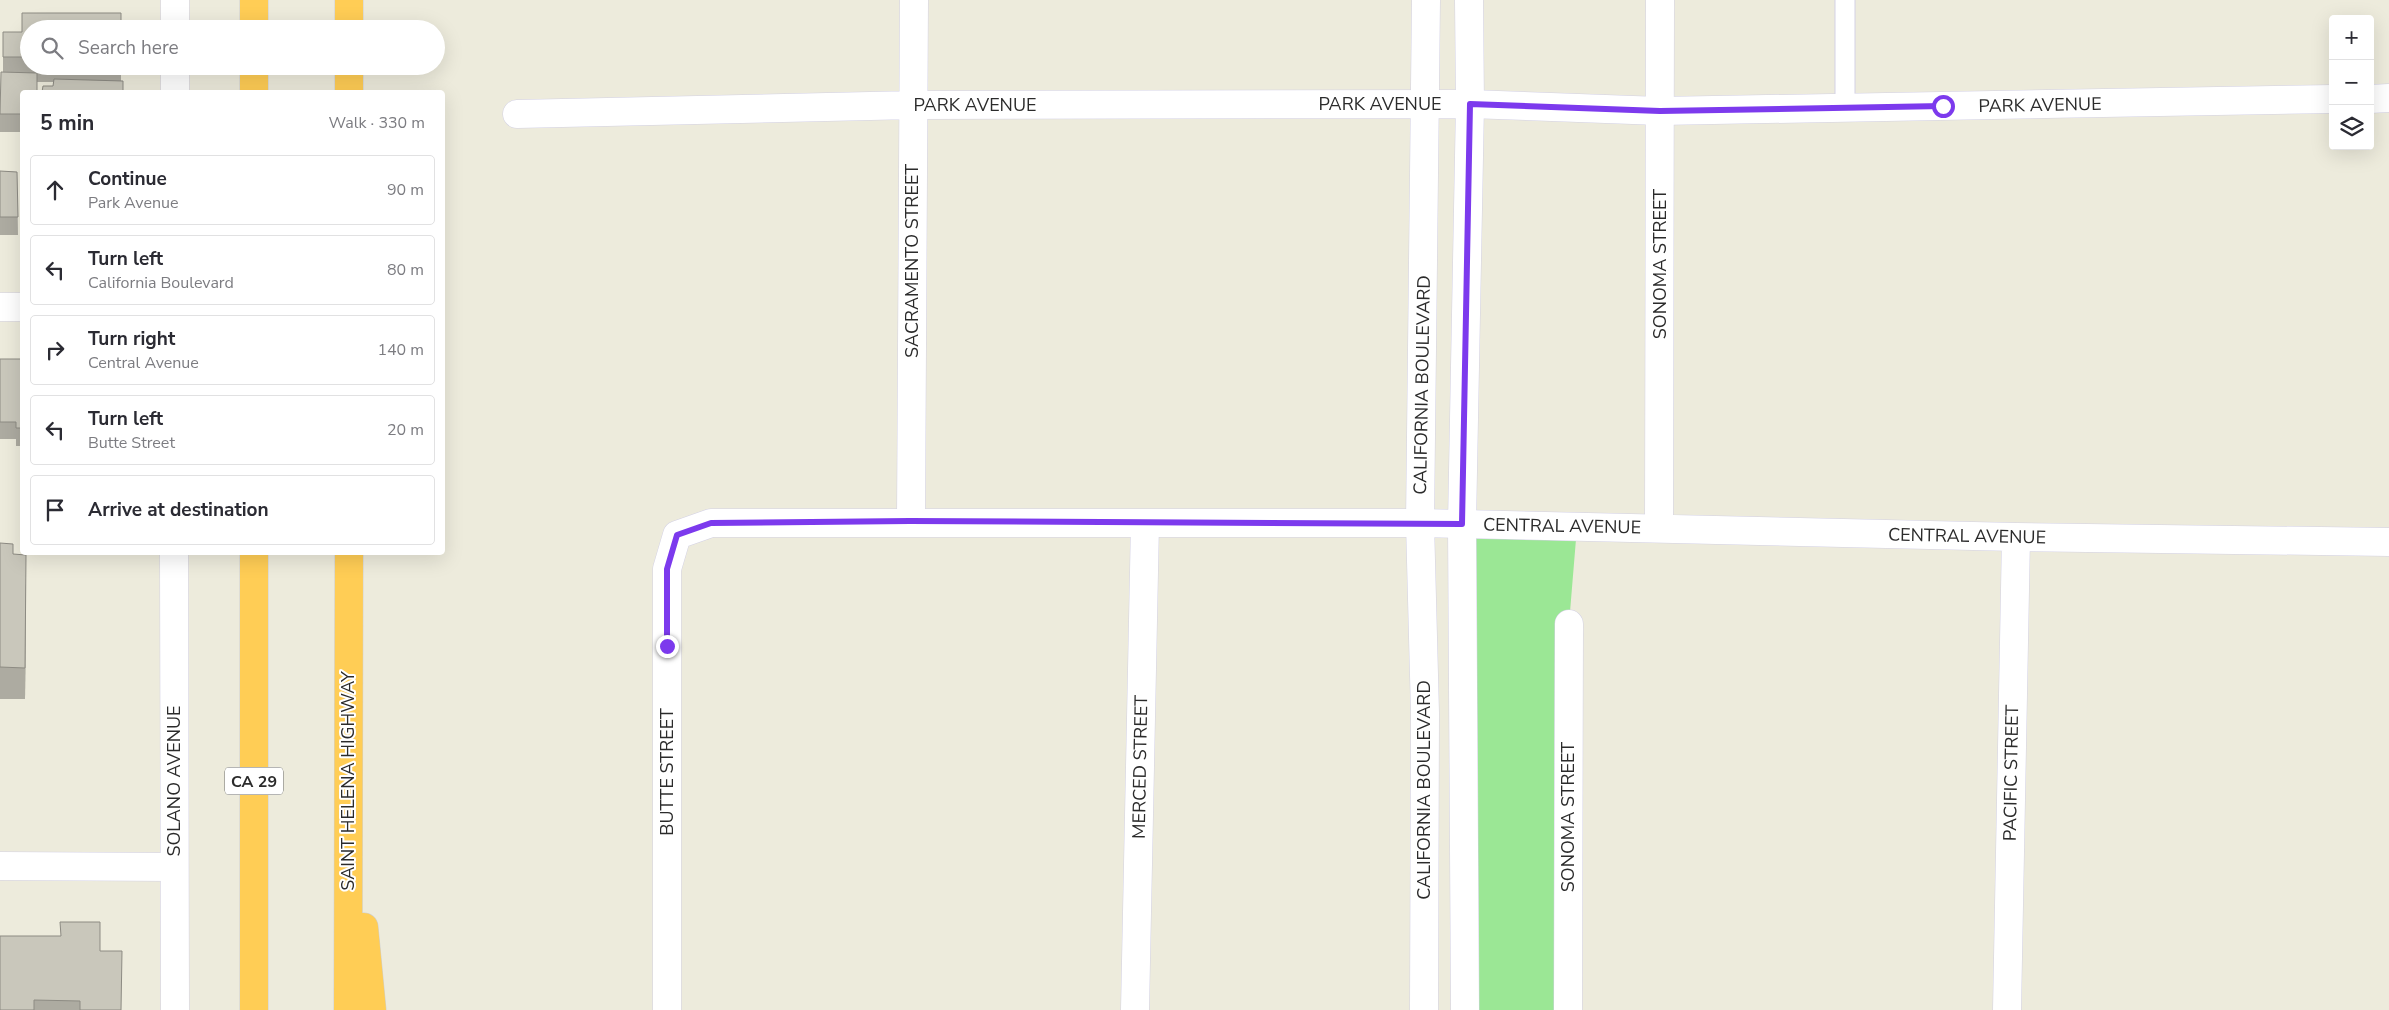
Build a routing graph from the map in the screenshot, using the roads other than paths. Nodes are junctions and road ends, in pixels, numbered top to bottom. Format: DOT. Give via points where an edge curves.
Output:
graph roads {
  1 [pos="175,0"];
  2 [pos="254,0"];
  3 [pos="349,0"];
  4 [pos="914,0"];
  5 [pos="1426,0"];
  6 [pos="1469,0"];
  7 [pos="1660,0"];
  8 [pos="1845,0"];
  9 [pos="175,20"];
  10 [pos="254,20"];
  11 [pos="349,20"];
  12 [pos="175,75"];
  13 [pos="254,75"];
  14 [pos="349,75"];
  15 [pos="175,90"];
  16 [pos="254,90"];
  17 [pos="349,90"];
  18 [pos="2389,98"];
  19 [pos="2329,99"];
  20 [pos="2374,99"];
  21 [pos="1426,104"];
  22 [pos="1470,104"];
  23 [pos="913,105"];
  24 [pos="1845,108"];
  25 [pos="1660,111"];
  26 [pos="517,114"];
  27 [pos="0,307"];
  28 [pos="20,307"];
  29 [pos="910,521"];
  30 [pos="1420,523"];
  31 [pos="1146,524"];
  32 [pos="1462,524"];
  33 [pos="1659,528"];
  34 [pos="677,535"];
  35 [pos="2016,537"];
  36 [pos="2389,542"];
  37 [pos="174,555"];
  38 [pos="254,555"];
  39 [pos="348,555"];
  40 [pos="1569,624"];
  41 [pos="348,753"];
  42 [pos="0,866"];
  43 [pos="174,867"];
  44 [pos="176,1010"];
  45 [pos="254,1010"];
  46 [pos="348,1010"];
  47 [pos="372,1010"];
  48 [pos="667,1010"];
  49 [pos="1135,1010"];
  50 [pos="1424,1010"];
  51 [pos="1464,1010"];
  52 [pos="1568,1010"];
  53 [pos="2007,1010"];
  1 -- 9 [label="street"];
  2 -- 10 [label="highway"];
  3 -- 11 [label="highway"];
  4 -- 23 [label="street, SACRAMENTO STREET"];
  5 -- 21 [label="street, CALIFORNIA BOULEVARD"];
  6 -- 22 [label="street"];
  7 -- 25 [label="street, SONOMA STREET"];
  8 -- 24 [label="lane"];
  12 -- 15 [label="street"];
  13 -- 16 [label="highway"];
  14 -- 17 [label="highway"];
  18 -- 20 [label="street"];
  19 -- 24 [label="street, PARK AVENUE"];
  21 -- 22 [label="street, PARK AVENUE"];
  21 -- 23 [label="street, PARK AVENUE"];
  21 -- 30 [label="street, CALIFORNIA BOULEVARD"];
  22 -- 25 [label="street, PARK AVENUE"];
  22 -- 32 [label="street"];
  23 -- 26 [label="street, PARK AVENUE"];
  23 -- 29 [label="street, SACRAMENTO STREET"];
  24 -- 25 [label="street, PARK AVENUE"];
  25 -- 33 [label="street, SONOMA STREET"];
  27 -- 28 [label="street"];
  29 -- 31 [label="street, CENTRAL AVENUE"];
  29 -- 34 [label="street, CENTRAL AVENUE" via="711,523"];
  30 -- 31 [label="street, CENTRAL AVENUE"];
  30 -- 32 [label="street, CENTRAL AVENUE"];
  30 -- 50 [label="street, CALIFORNIA BOULEVARD" via="1425,713"];
  31 -- 49 [label="street, MERCED STREET"];
  32 -- 33 [label="street, CENTRAL AVENUE"];
  32 -- 51 [label="street"];
  33 -- 35 [label="street, CENTRAL AVENUE"];
  34 -- 48 [label="street, BUTTE STREET" via="667,569"];
  35 -- 36 [label="street, CENTRAL AVENUE"];
  35 -- 53 [label="street, PACIFIC STREET"];
  37 -- 43 [label="street, SOLANO AVENUE"];
  38 -- 45 [label="highway, CA 29"];
  39 -- 41 [label="highway, SAINT HELENA HIGHWAY"];
  40 -- 52 [label="street, SONOMA STREET"];
  41 -- 46 [label="highway, SAINT HELENA HIGHWAY"];
  41 -- 47 [label="highway"];
  42 -- 43 [label="street"];
  43 -- 44 [label="street, SOLANO AVENUE"];
}
